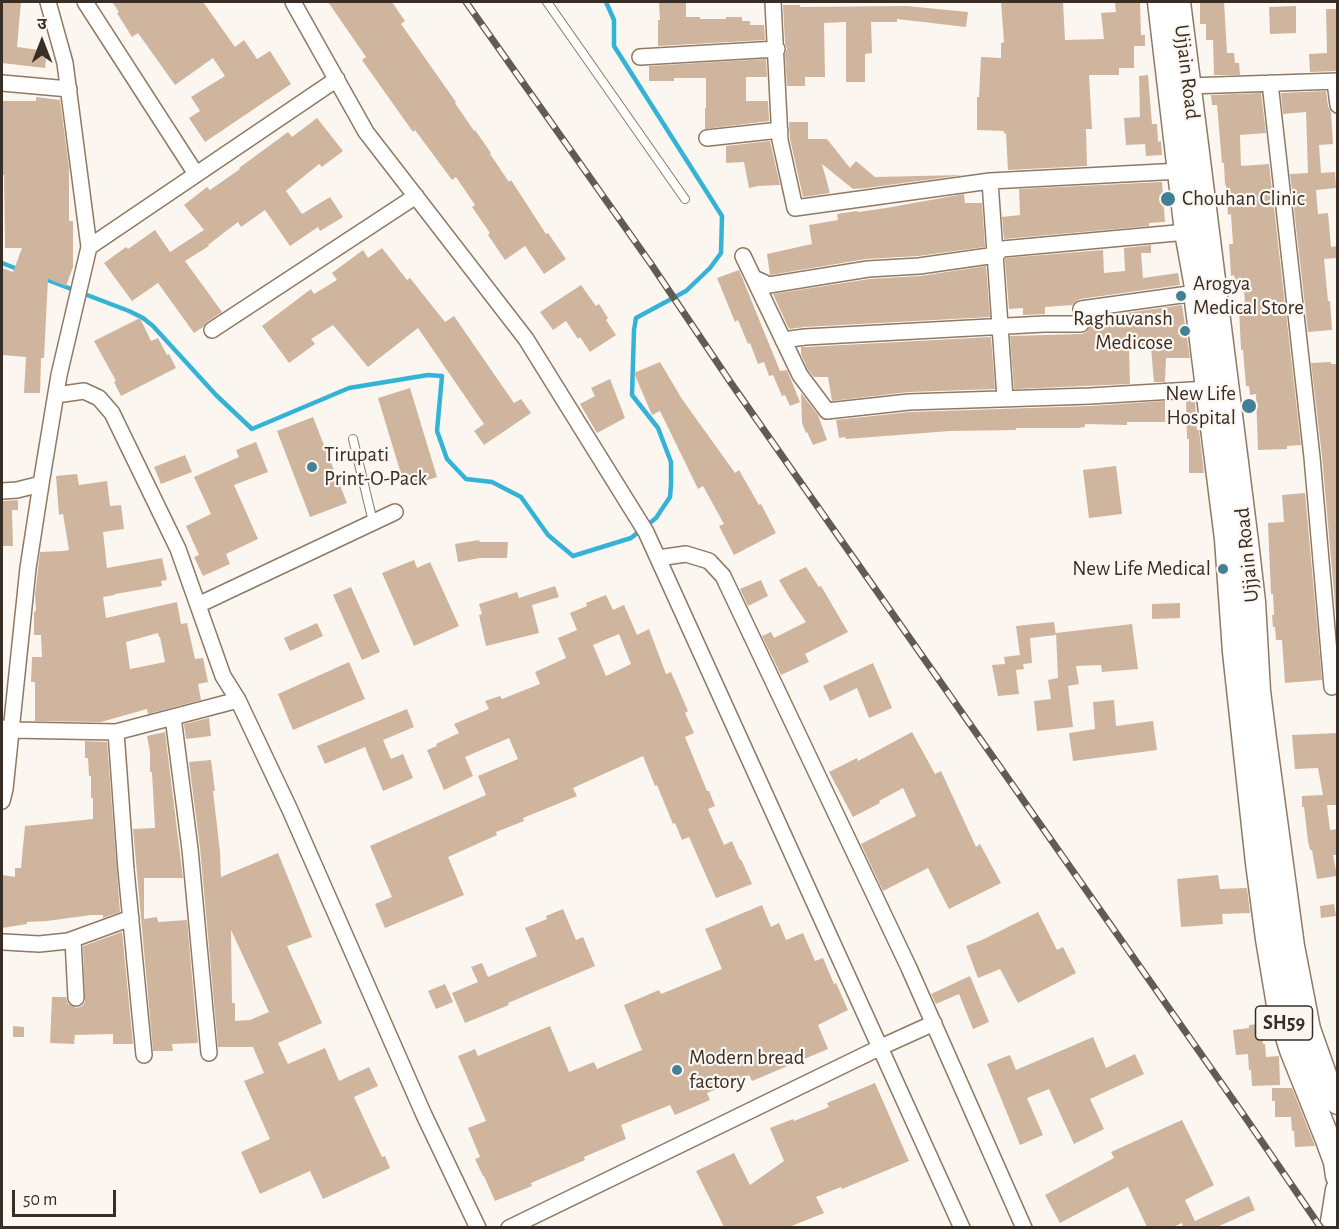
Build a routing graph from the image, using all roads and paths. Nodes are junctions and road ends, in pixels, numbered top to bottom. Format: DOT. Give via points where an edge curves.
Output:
graph roads {
  1 [pos="48,2"];
  2 [pos="85,2"];
  3 [pos="293,2"];
  4 [pos="547,2"];
  5 [pos="773,2"];
  6 [pos="1160,2"];
  7 [pos="1178,2"];
  8 [pos="777,49"];
  9 [pos="640,57"];
  10 [pos="337,79"];
  11 [pos="1336,82"];
  12 [pos="2,83"];
  13 [pos="1270,83"];
  14 [pos="1188,86"];
  15 [pos="69,89"];
  16 [pos="1338,105"];
  17 [pos="780,130"];
  18 [pos="707,138"];
  19 [pos="1181,171"];
  20 [pos="196,174"];
  21 [pos="990,181"];
  22 [pos="416,196"];
  23 [pos="685,199"];
  24 [pos="1187,232"];
  25 [pos="89,247"];
  26 [pos="996,255"];
  27 [pos="743,256"];
  28 [pos="754,278"];
  29 [pos="1196,293"];
  30 [pos="1001,327"];
  31 [pos="212,330"];
  32 [pos="783,340"];
  33 [pos="1208,389"];
  34 [pos="56,394"];
  35 [pos="1005,398"];
  36 [pos="353,439"];
  37 [pos="42,484"];
  38 [pos="2,491"];
  39 [pos="395,512"];
  40 [pos="373,522"];
  41 [pos="658,558"];
  42 [pos="1242,603"];
  43 [pos="198,605"];
  44 [pos="1332,687"];
  45 [pos="238,700"];
  46 [pos="173,717"];
  47 [pos="7,728"];
  48 [pos="116,732"];
  49 [pos="2,801"];
  50 [pos="1269,860"];
  51 [pos="131,918"];
  52 [pos="74,939"];
  53 [pos="4,942"];
  54 [pos="76,998"];
  55 [pos="934,1023"];
  56 [pos="881,1047"];
  57 [pos="208,1053"];
  58 [pos="144,1055"];
  59 [pos="1338,1102"];
  60 [pos="1338,1176"];
  61 [pos="1338,1190"];
  62 [pos="478,1227"];
  63 [pos="509,1227"];
  64 [pos="962,1227"];
  65 [pos="1023,1227"];
  66 [pos="1332,1227"];
  1 -- 15 [label="street"];
  2 -- 20 [label="street"];
  3 -- 10 [label="street"];
  4 -- 23 [label="lane"];
  5 -- 8 [label="street"];
  6 -- 19 [label="main road, Ujjain Road / SH59"];
  7 -- 14 [label="main road, Ujjain Road / SH59"];
  8 -- 9 [label="street"];
  8 -- 17 [label="street"];
  10 -- 20 [label="street"];
  10 -- 22 [label="street" via="366,132"];
  11 -- 13 [label="street"];
  11 -- 16 [label="street"];
  12 -- 15 [label="street"];
  13 -- 14 [label="street"];
  13 -- 44 [label="street" via="1311,445"];
  14 -- 42 [label="main road, Ujjain Road / SH59" via="1202,184"];
  15 -- 25 [label="street"];
  17 -- 18 [label="street"];
  17 -- 21 [label="street" via="795,208"];
  19 -- 21 [label="street"];
  19 -- 24 [label="main road, Ujjain Road / SH59"];
  20 -- 25 [label="street"];
  21 -- 26 [label="street"];
  22 -- 31 [label="street"];
  22 -- 41 [label="street" via="526,339 646,532"];
  24 -- 26 [label="street" via="1002,249"];
  24 -- 29 [label="main road, Ujjain Road / SH59"];
  25 -- 34 [label="street"];
  26 -- 28 [label="street" via="769,285"];
  26 -- 30 [label="street"];
  27 -- 28 [label="street"];
  28 -- 32 [label="street"];
  29 -- 30 [label="street" via="1044,324"];
  29 -- 33 [label="main road, Ujjain Road / SH59"];
  30 -- 32 [label="street"];
  30 -- 35 [label="street"];
  32 -- 35 [label="street" via="800,375 827,411 909,402"];
  33 -- 35 [label="street"];
  33 -- 42 [label="main road, Ujjain Road / SH59" via="1227,539"];
  34 -- 37 [label="street"];
  34 -- 43 [label="street" via="84,391 99,398 112,413 178,549"];
  36 -- 40 [label="lane"];
  37 -- 38 [label="street"];
  37 -- 47 [label="street"];
  39 -- 40 [label="street"];
  40 -- 43 [label="street"];
  41 -- 55 [label="street" via="686,555 709,561 723,576"];
  41 -- 56 [label="street"];
  42 -- 50 [label="main road, Ujjain Road / SH59" via="1258,690"];
  42 -- 50 [label="main road, Ujjain Road / SH59" via="1235,652"];
  43 -- 45 [label="street" via="223,676"];
  45 -- 46 [label="street"];
  45 -- 62 [label="street"];
  46 -- 48 [label="street"];
  46 -- 57 [label="street" via="190,849"];
  47 -- 48 [label="street"];
  47 -- 49 [label="street" via="6,789"];
  48 -- 51 [label="street"];
  50 -- 59 [label="main road, Ujjain Road / SH59" via="1292,946 1308,1029"];
  50 -- 60 [label="main road, SH59" via="1268,939 1280,1011"];
  51 -- 52 [label="street"];
  51 -- 58 [label="street"];
  52 -- 53 [label="street" via="39,944"];
  52 -- 54 [label="street"];
  55 -- 56 [label="street"];
  55 -- 65 [label="street"];
  56 -- 63 [label="street"];
  56 -- 64 [label="street"];
  61 -- 66 [label="main road"];
}
